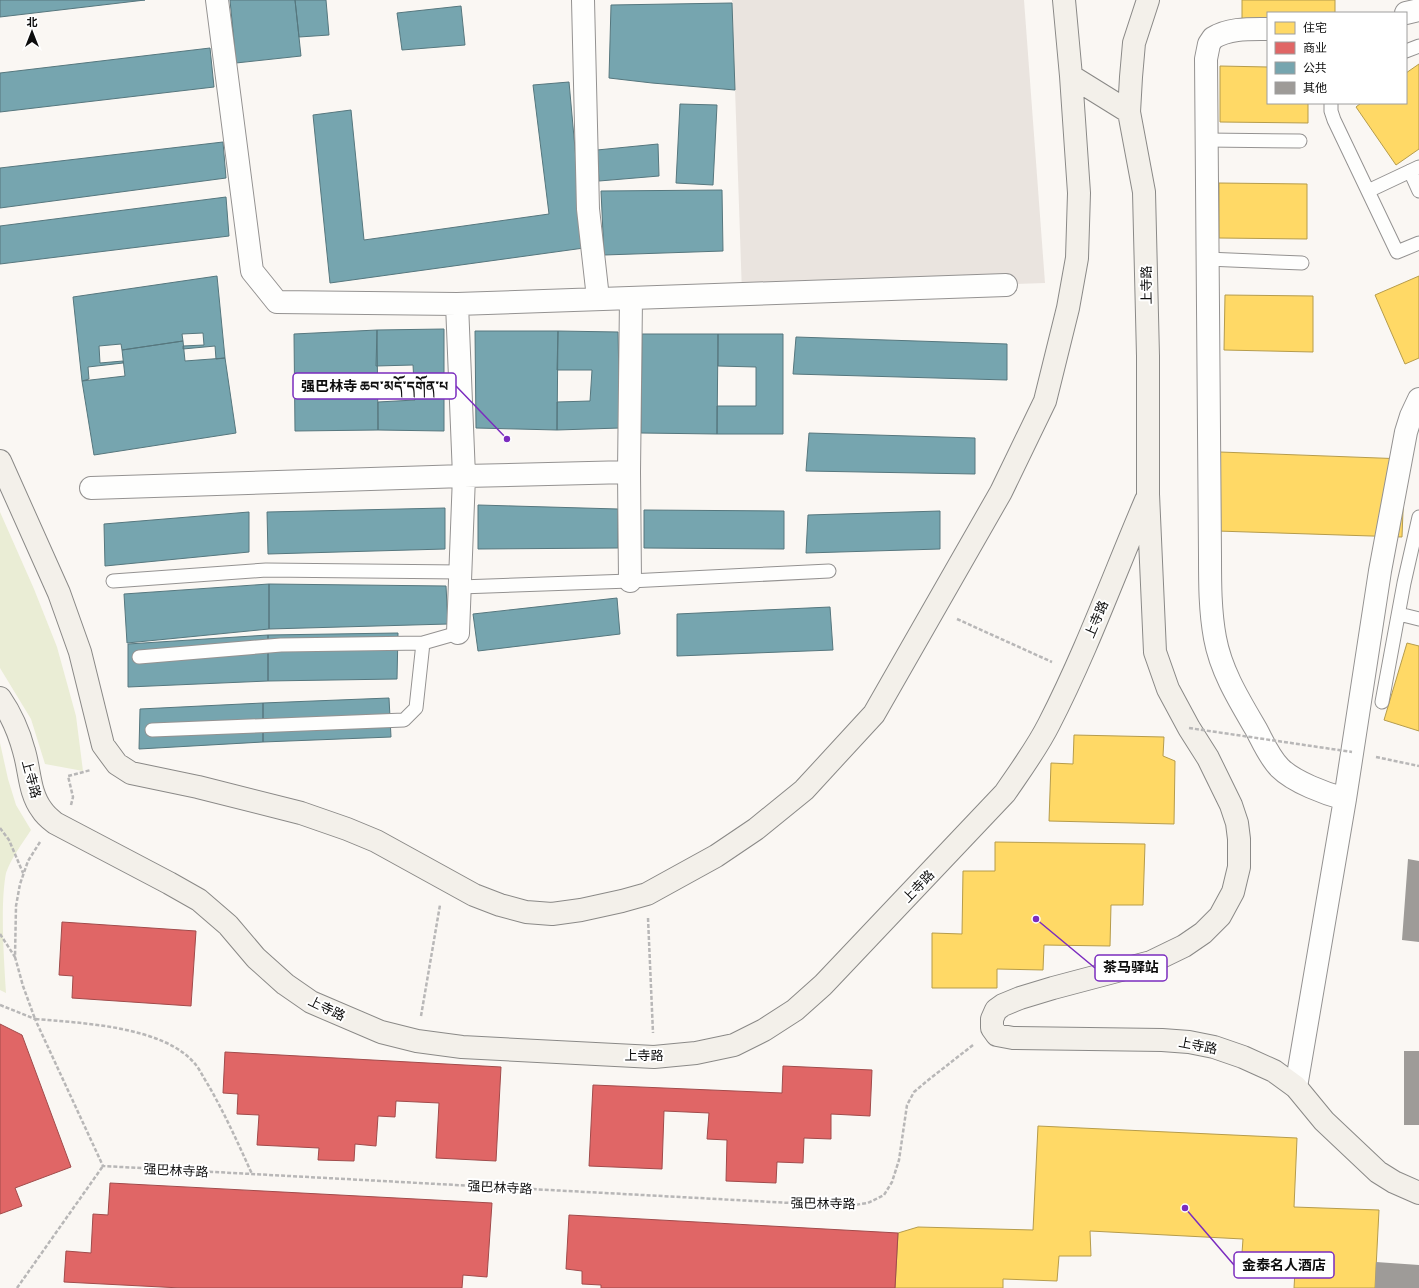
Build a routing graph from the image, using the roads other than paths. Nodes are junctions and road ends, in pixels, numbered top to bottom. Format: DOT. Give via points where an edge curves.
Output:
graph roads {
  1 [pos="217,0"];
  2 [pos="583,0"];
  3 [pos="1064,0"];
  4 [pos="1148,0"];
  5 [pos="1419,10"];
  6 [pos="1407,13"];
  7 [pos="1267,29"];
  8 [pos="1419,46"];
  9 [pos="1407,51"];
  10 [pos="1071,76"];
  11 [pos="1331,104"];
  12 [pos="1130,112"];
  13 [pos="1206,140"];
  14 [pos="1300,141"];
  15 [pos="1415,169"];
  16 [pos="1368,191"];
  17 [pos="1419,191"];
  18 [pos="1419,243"];
  19 [pos="1207,259"];
  20 [pos="1302,263"];
  21 [pos="1006,285"];
  22 [pos="598,298"];
  23 [pos="631,298"];
  24 [pos="457,304"];
  25 [pos="1419,400"];
  26 [pos="0,461"];
  27 [pos="629,472"];
  28 [pos="464,476"];
  29 [pos="91,488"];
  30 [pos="1148,494"];
  31 [pos="1419,517"];
  32 [pos="1415,550"];
  33 [pos="829,571"];
  34 [pos="460,580"];
  35 [pos="113,581"];
  36 [pos="630,581"];
  37 [pos="1399,614"];
  38 [pos="1419,619"];
  39 [pos="458,633"];
  40 [pos="423,643"];
  41 [pos="139,658"];
  42 [pos="0,698"];
  43 [pos="1382,702"];
  44 [pos="152,730"];
  45 [pos="1345,799"];
  46 [pos="1296,1087"];
  47 [pos="1419,1193"];
  1 -- 24 [label="street" via="252,271 277,302"];
  2 -- 22 [label="street" via="588,208"];
  3 -- 10 [label="street"];
  4 -- 12 [label="street, 上寺路" via="1134,43"];
  5 -- 6 [label="street"];
  7 -- 13 [label="street" via="1224,32 1212,38 1206,59"];
  8 -- 9 [label="lane"];
  10 -- 12 [label="street"];
  10 -- 26 [label="street" via="1079,193 1077,258 1068,308 1045,401 1001,492 874,714 804,790 756,829 716,856 647,894 581,910 552,914 500,906 474,895 376,841 347,829 300,813 131,773 117,764 104,745 80,652 59,592"];
  11 -- 16 [label="lane" via="1334,120"];
  12 -- 30 [label="street, 上寺路" via="1144,192"];
  13 -- 14 [label="lane"];
  13 -- 19 [label="street"];
  15 -- 16 [label="lane"];
  15 -- 17 [label="lane"];
  16 -- 18 [label="lane" via="1397,252"];
  19 -- 20 [label="lane"];
  19 -- 45 [label="street" via="1211,609 1215,639 1234,691 1268,752 1280,768 1326,794"];
  21 -- 23 [label="street"];
  22 -- 23 [label="street"];
  22 -- 24 [label="street"];
  23 -- 27 [label="street"];
  24 -- 28 [label="street"];
  25 -- 45 [label="street" via="1406,432 1380,572 1356,753"];
  27 -- 28 [label="street"];
  27 -- 36 [label="street"];
  28 -- 29 [label="street"];
  28 -- 34 [label="street"];
  30 -- 42 [label="street, 上寺路" via="1074,672 1048,725 1005,793 823,985 795,1010 734,1045 696,1053 654,1057 462,1047 417,1041 381,1032 311,1002 285,984 256,958 228,925 199,900 61,826 42,811 33,794 17,730"];
  30 -- 46 [label="street, 上寺路" via="1155,652 1168,689 1231,804 1237,823 1240,856 1237,878 1220,916 1204,933 1184,946 1151,962 1053,988 1003,1005 996,1010 992,1028 997,1035 1013,1038 1189,1042 1243,1057 1274,1071"];
  31 -- 32 [label="lane"];
  32 -- 37 [label="lane"];
  33 -- 36 [label="lane"];
  34 -- 35 [label="lane" via="266,570"];
  34 -- 36 [label="lane"];
  34 -- 39 [label="street"];
  37 -- 38 [label="lane"];
  37 -- 43 [label="lane"];
  39 -- 40 [label="lane"];
  40 -- 41 [label="lane" via="281,645"];
  40 -- 44 [label="lane" via="416,708 404,720"];
  45 -- 46 [label="street"];
  46 -- 47 [label="street, 上寺路" via="1324,1121 1378,1172"];
}
